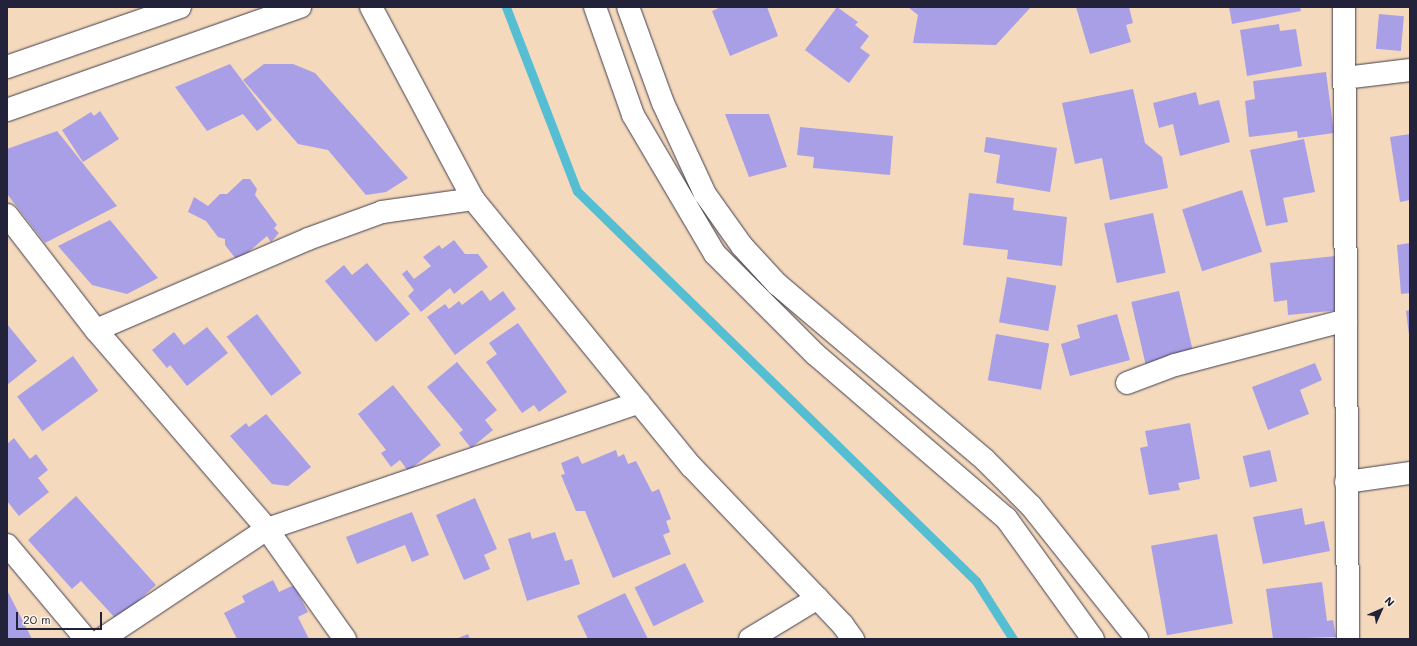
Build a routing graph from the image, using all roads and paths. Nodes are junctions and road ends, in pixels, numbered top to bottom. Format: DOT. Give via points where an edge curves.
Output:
graph roads {
  1 [pos="180,7"];
  2 [pos="300,7"];
  3 [pos="371,7"];
  4 [pos="595,7"];
  5 [pos="628,7"];
  6 [pos="1344,7"];
  7 [pos="7,67"];
  8 [pos="1410,70"];
  9 [pos="1344,78"];
  10 [pos="7,110"];
  11 [pos="473,199"];
  12 [pos="7,215"];
  13 [pos="1346,320"];
  14 [pos="96,330"];
  15 [pos="1127,383"];
  16 [pos="639,402"];
  17 [pos="1410,473"];
  18 [pos="1346,482"];
  19 [pos="267,529"];
  20 [pos="7,545"];
  21 [pos="818,598"];
  22 [pos="86,639"];
  23 [pos="102,639"];
  24 [pos="345,639"];
  25 [pos="750,639"];
  26 [pos="854,639"];
  27 [pos="1093,639"];
  28 [pos="1137,639"];
  29 [pos="1348,639"];
  1 -- 7 [label="street"];
  2 -- 10 [label="street"];
  3 -- 11 [label="street"];
  4 -- 27 [label="street" via="633,115 715,254 815,354 1006,518"];
  5 -- 28 [label="street" via="663,103 705,194 742,246 777,284 984,460 1031,506"];
  6 -- 9 [label="street"];
  8 -- 9 [label="street"];
  9 -- 13 [label="street"];
  11 -- 14 [label="street" via="382,212 308,239"];
  11 -- 16 [label="street"];
  12 -- 14 [label="street"];
  13 -- 15 [label="street" via="1175,365"];
  13 -- 18 [label="street"];
  14 -- 19 [label="street"];
  16 -- 19 [label="street"];
  16 -- 21 [label="street" via="691,466"];
  17 -- 18 [label="street"];
  18 -- 29 [label="street"];
  19 -- 23 [label="street"];
  19 -- 24 [label="street"];
  20 -- 22 [label="street"];
  21 -- 25 [label="street"];
  21 -- 26 [label="street"];
}
